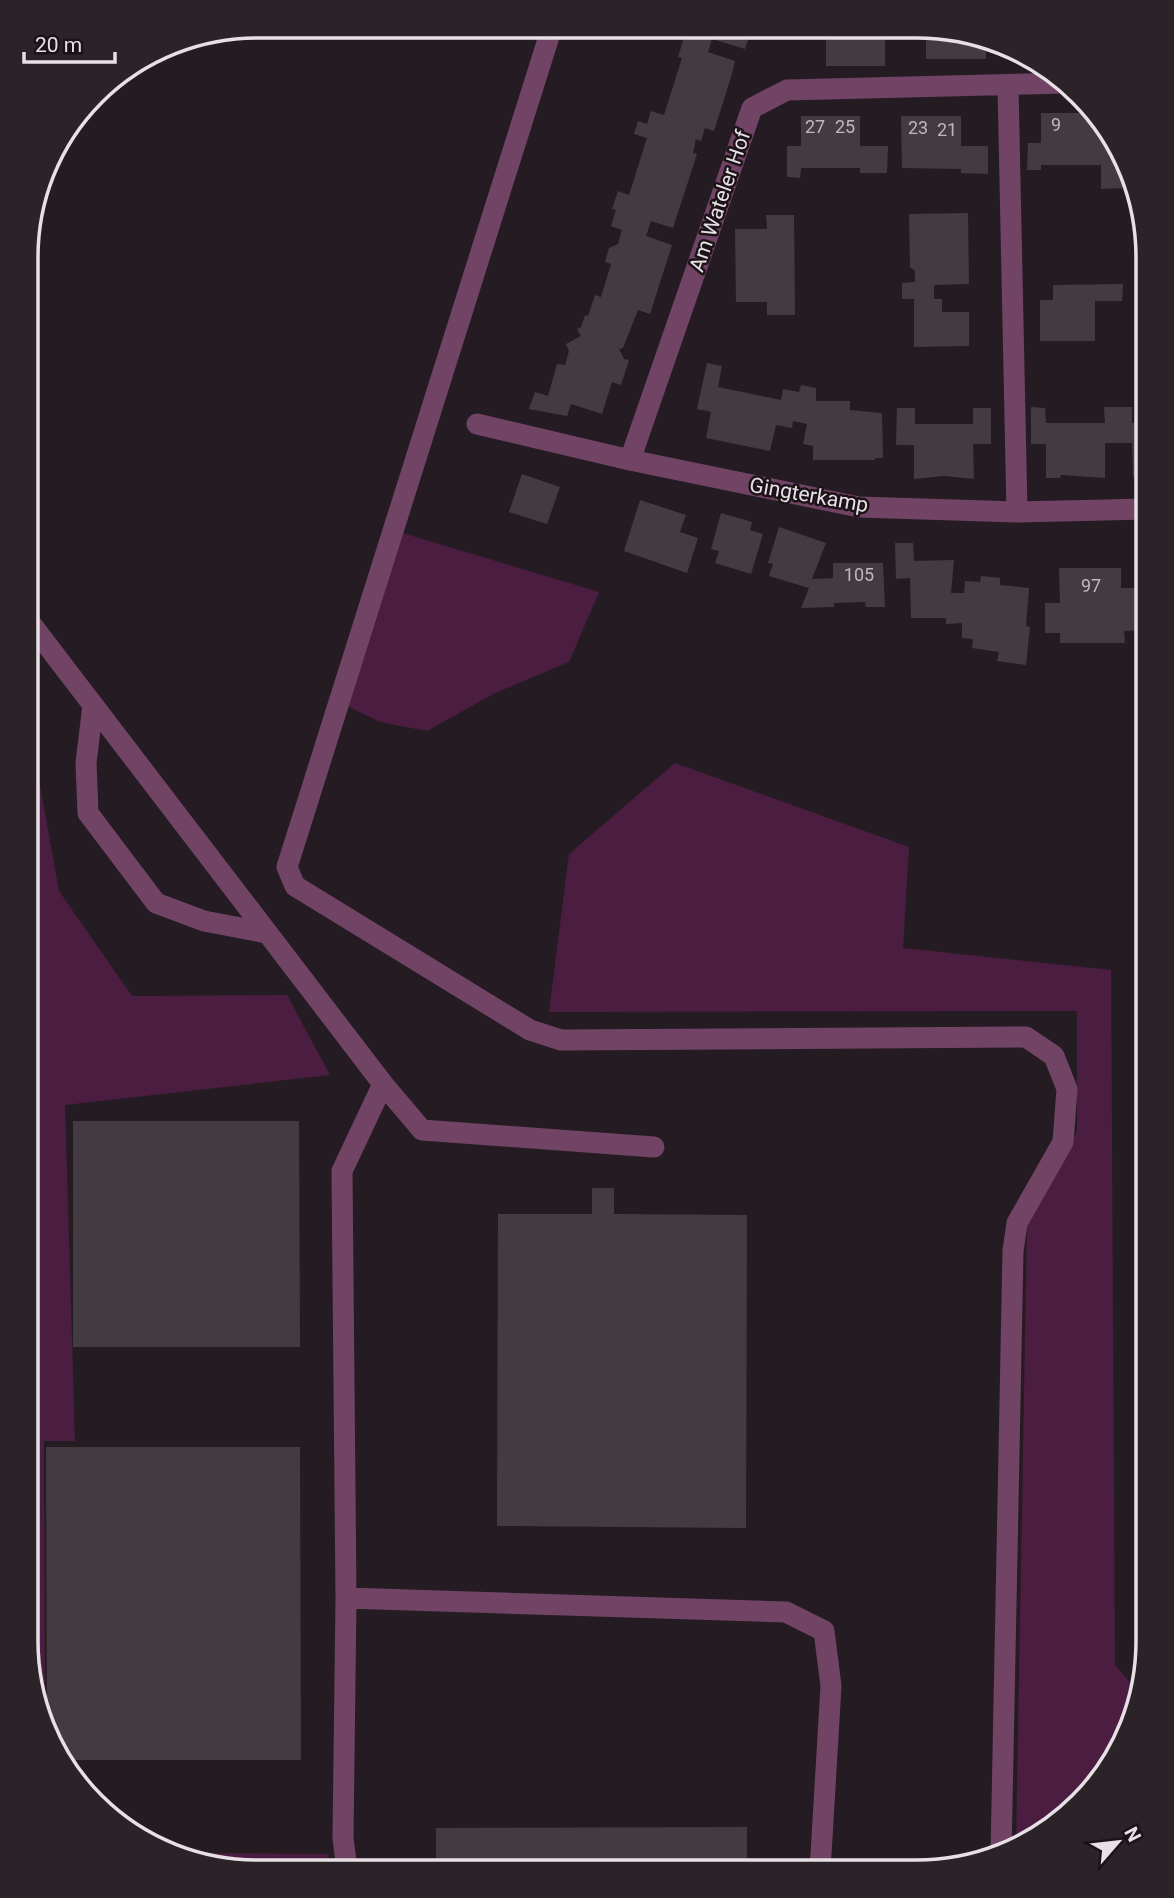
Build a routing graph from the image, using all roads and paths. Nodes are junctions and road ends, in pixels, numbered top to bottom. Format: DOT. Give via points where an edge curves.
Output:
graph roads {
  1 [pos="548,39"];
  2 [pos="1050,84"];
  3 [pos="1008,86"];
  4 [pos="477,424"];
  5 [pos="630,460"];
  6 [pos="1136,509"];
  7 [pos="1017,512"];
  8 [pos="38,633"];
  9 [pos="93,705"];
  10 [pos="267,933"];
  11 [pos="383,1084"];
  12 [pos="654,1146"];
  13 [pos="346,1598"];
  14 [pos="1001,1842"];
  15 [pos="346,1860"];
  16 [pos="821,1860"];
  1 -- 14 [label="street" via="287,867 295,886 530,1030 561,1040 1026,1037 1054,1056 1068,1089 1063,1142 1017,1223 1013,1251"];
  2 -- 3 [label="street, Am Wateler Hof"];
  3 -- 5 [label="street, Am Wateler Hof" via="787,90 752,108"];
  3 -- 7 [label="street"];
  4 -- 5 [label="street, Gingterkamp"];
  5 -- 7 [label="street, Gingterkamp" via="859,507"];
  6 -- 7 [label="street, Gingterkamp"];
  8 -- 9 [label="street"];
  9 -- 10 [label="street"];
  9 -- 10 [label="street" via="86,762 88,813 156,903 204,921"];
  10 -- 11 [label="street"];
  11 -- 12 [label="street" via="422,1130"];
  11 -- 13 [label="street" via="342,1171"];
  13 -- 15 [label="street"];
  13 -- 16 [label="street" via="786,1612 824,1631 831,1686"];
}
